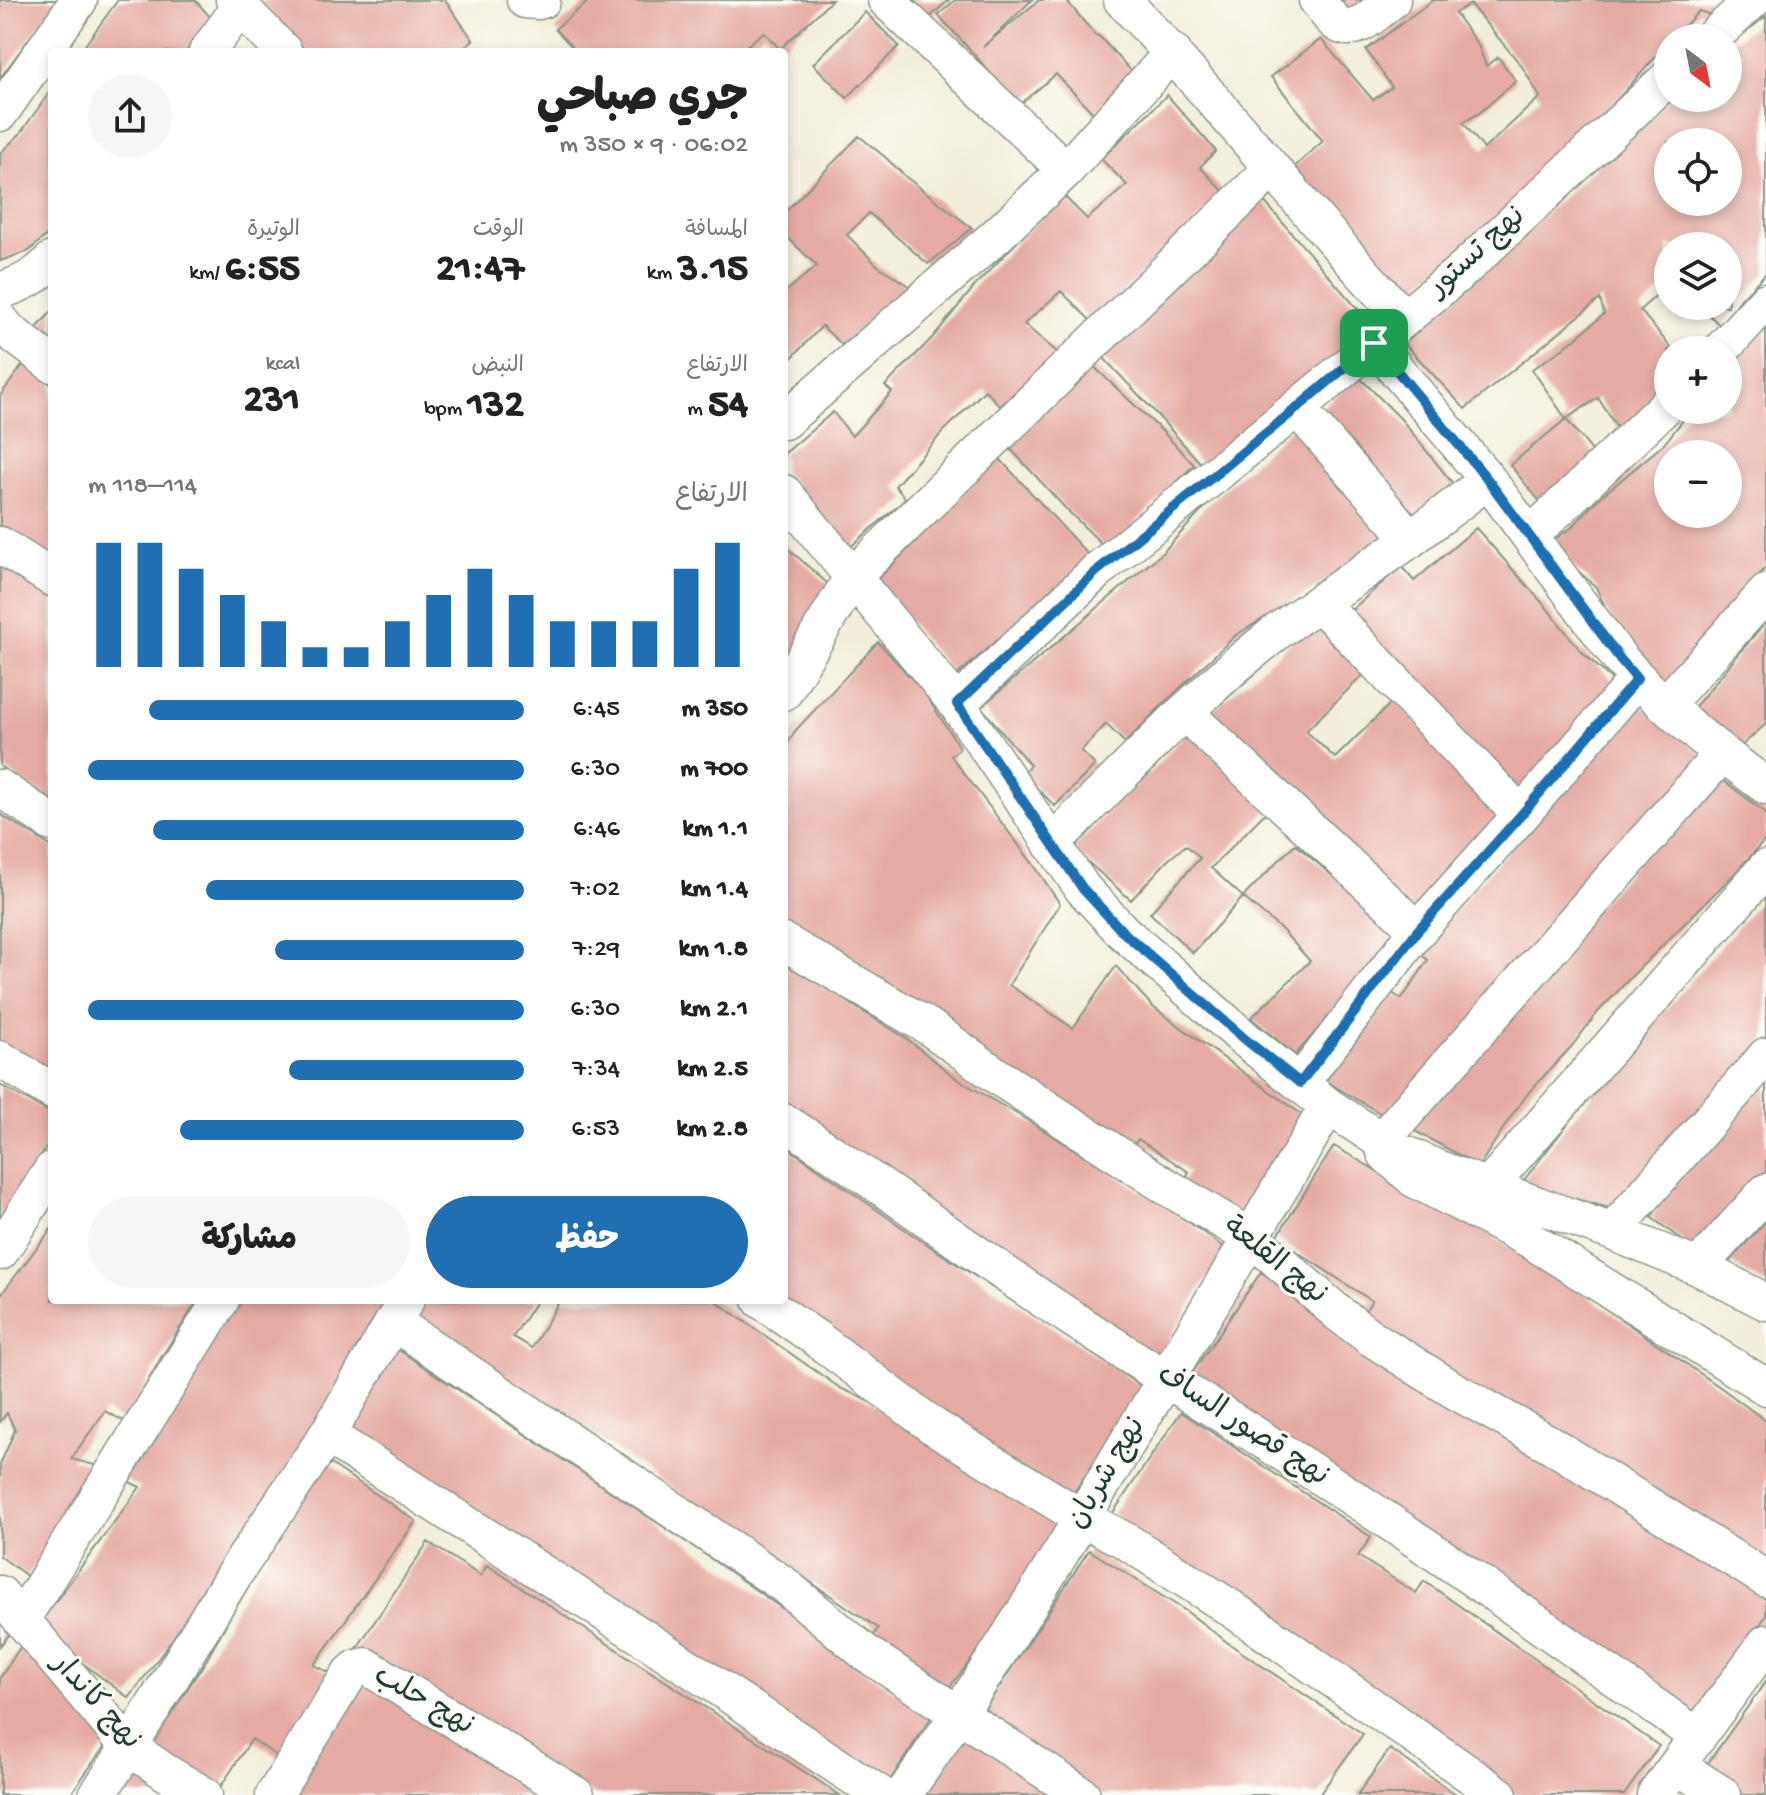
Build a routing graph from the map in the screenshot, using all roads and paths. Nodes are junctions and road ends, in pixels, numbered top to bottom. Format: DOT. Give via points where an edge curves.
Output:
graph roads {
  1 [pos="79,0"];
  2 [pos="525,0"];
  3 [pos="542,0"];
  4 [pos="886,0"];
  5 [pos="1122,0"];
  6 [pos="1317,0"];
  7 [pos="1392,0"];
  8 [pos="1753,0"];
  9 [pos="237,3"];
  10 [pos="1727,24"];
  11 [pos="209,48"];
  12 [pos="280,48"];
  13 [pos="1173,52"];
  14 [pos="1654,91"];
  15 [pos="0,113"];
  16 [pos="1272,169"];
  17 [pos="1066,170"];
  18 [pos="48,264"];
  19 [pos="0,291"];
  20 [pos="1766,301"];
  21 [pos="1404,318"];
  22 [pos="3,332"];
  23 [pos="1734,336"];
  24 [pos="1374,343"];
  25 [pos="48,361"];
  26 [pos="1297,408"];
  27 [pos="1654,417"];
  28 [pos="788,418"];
  29 [pos="1488,480"];
  30 [pos="788,498"];
  31 [pos="1530,536"];
  32 [pos="1411,539"];
  33 [pos="0,545"];
  34 [pos="48,575"];
  35 [pos="853,576"];
  36 [pos="1766,593"];
  37 [pos="1320,603"];
  38 [pos="1637,679"];
  39 [pos="788,685"];
  40 [pos="957,704"];
  41 [pos="1665,705"];
  42 [pos="1184,712"];
  43 [pos="1722,754"];
  44 [pos="1766,786"];
  45 [pos="0,788"];
  46 [pos="1521,815"];
  47 [pos="48,820"];
  48 [pos="1051,844"];
  49 [pos="1766,868"];
  50 [pos="1418,930"];
  51 [pos="788,944"];
  52 [pos="1766,1056"];
  53 [pos="0,1059"];
  54 [pos="1300,1083"];
  55 [pos="48,1089"];
  56 [pos="1328,1106"];
  57 [pos="788,1125"];
  58 [pos="1381,1141"];
  59 [pos="48,1176"];
  60 [pos="1487,1188"];
  61 [pos="1766,1192"];
  62 [pos="1612,1232"];
  63 [pos="1252,1238"];
  64 [pos="1,1248"];
  65 [pos="1698,1267"];
  66 [pos="1766,1302"];
  67 [pos="218,1304"];
  68 [pos="767,1304"];
  69 [pos="400,1311"];
  70 [pos="1166,1378"];
  71 [pos="1766,1387"];
  72 [pos="327,1435"];
  73 [pos="1082,1518"];
  74 [pos="1766,1579"];
  75 [pos="10,1607"];
  76 [pos="1766,1643"];
  77 [pos="960,1714"];
  78 [pos="1698,1737"];
  79 [pos="129,1747"];
  80 [pos="1677,1766"];
  81 [pos="97,1795"];
  82 [pos="204,1795"];
  83 [pos="274,1795"];
  84 [pos="576,1795"];
  85 [pos="881,1795"];
  86 [pos="903,1795"];
  87 [pos="1082,1795"];
  88 [pos="1499,1795"];
  89 [pos="1655,1795"];
  90 [pos="1723,1795"];
  1 -- 15 [label="street"];
  2 -- 3 [label="street"];
  4 -- 17 [label="street"];
  5 -- 13 [label="street"];
  6 -- 7 [label="street" via="1345,27 1357,25"];
  8 -- 10 [label="street"];
  9 -- 11 [label="street"];
  9 -- 12 [label="street"];
  13 -- 16 [label="street"];
  13 -- 17 [label="street"];
  14 -- 21 [label="street, نهج تستور"];
  16 -- 21 [label="street"];
  16 -- 35 [label="street"];
  17 -- 28 [label="street"];
  18 -- 19 [label="street" via="21,285"];
  20 -- 23 [label="street"];
  21 -- 24 [label="street, نهج تستور"];
  22 -- 25 [label="street"];
  24 -- 26 [label="street, نهج تستور"];
  24 -- 29 [label="street"];
  26 -- 32 [label="street"];
  26 -- 40 [label="street, نهج تستور" via="1098,570"];
  27 -- 31 [label="street"];
  29 -- 31 [label="street"];
  29 -- 32 [label="street"];
  30 -- 35 [label="street"];
  31 -- 38 [label="street"];
  32 -- 37 [label="street"];
  33 -- 34 [label="street"];
  35 -- 39 [label="street"];
  35 -- 40 [label="street"];
  36 -- 41 [label="street"];
  37 -- 42 [label="street" via="1278,631"];
  37 -- 46 [label="street"];
  38 -- 41 [label="street"];
  38 -- 46 [label="street"];
  40 -- 48 [label="street"];
  41 -- 43 [label="street"];
  42 -- 48 [label="street"];
  42 -- 50 [label="street"];
  43 -- 44 [label="street"];
  43 -- 58 [label="street"];
  45 -- 47 [label="street"];
  46 -- 50 [label="street"];
  48 -- 54 [label="street" via="1123,932"];
  49 -- 60 [label="street"];
  50 -- 54 [label="street"];
  51 -- 63 [label="street, نهج القلعة" via="929,1027"];
  52 -- 62 [label="street"];
  53 -- 55 [label="street"];
  54 -- 56 [label="street"];
  56 -- 58 [label="street"];
  56 -- 63 [label="street, نهج شربان"];
  57 -- 70 [label="street, نهج قصور الساف"];
  58 -- 60 [label="street"];
  58 -- 71 [label="street" via="1386,1154 1414,1179 1527,1238"];
  59 -- 64 [label="street"];
  60 -- 62 [label="street"];
  61 -- 65 [label="street"];
  62 -- 65 [label="street"];
  63 -- 70 [label="street, نهج شربان"];
  63 -- 74 [label="street, نهج القلعة" via="1370,1337"];
  65 -- 66 [label="street"];
  67 -- 75 [label="street"];
  68 -- 73 [label="street" via="933,1426"];
  69 -- 72 [label="street"];
  69 -- 77 [label="street" via="783,1584 867,1654"];
  70 -- 73 [label="street, نهج شربان"];
  70 -- 78 [label="street, نهج قصور الساف" via="1385,1519"];
  72 -- 79 [label="street"];
  72 -- 85 [label="street"];
  73 -- 77 [label="street, نهج شربان"];
  73 -- 88 [label="street" via="1232,1609"];
  75 -- 79 [label="street, نهج كاندار"];
  76 -- 78 [label="street"];
  77 -- 86 [label="street, نهج شربان"];
  77 -- 87 [label="street"];
  78 -- 80 [label="street"];
  79 -- 81 [label="street"];
  79 -- 82 [label="street, نهج كاندار"];
  80 -- 89 [label="street"];
  80 -- 90 [label="street"];
  83 -- 84 [label="street, نهج حلب" via="349,1675 366,1666"];
}
